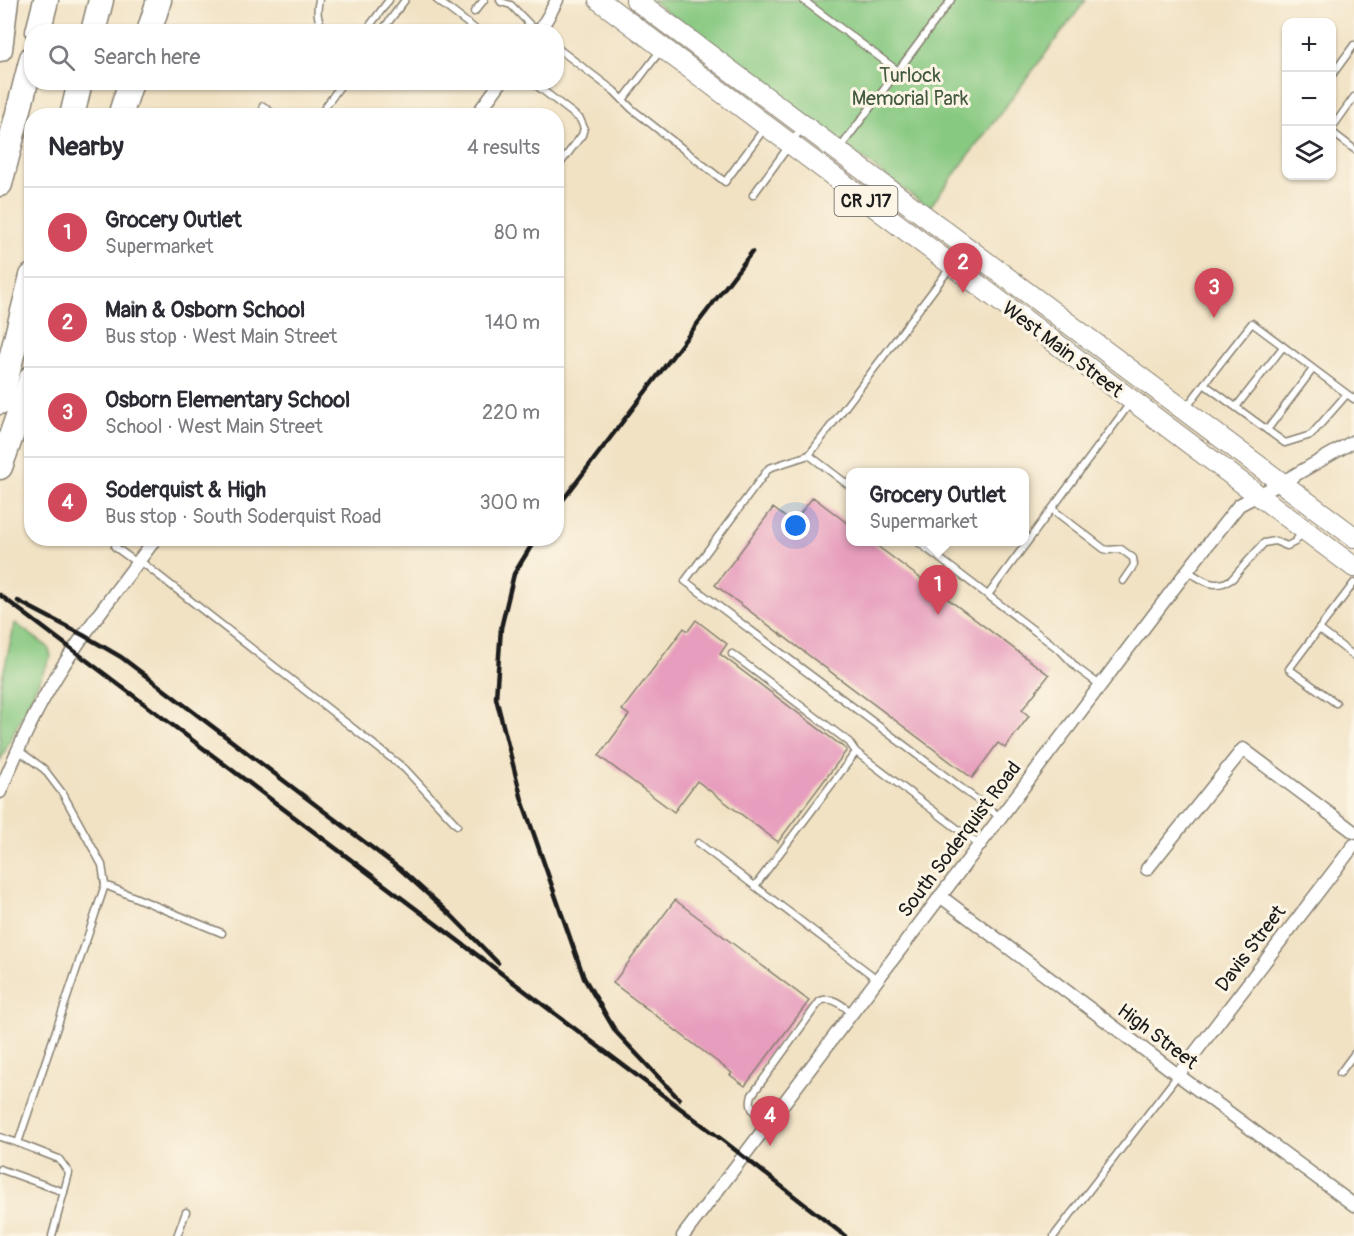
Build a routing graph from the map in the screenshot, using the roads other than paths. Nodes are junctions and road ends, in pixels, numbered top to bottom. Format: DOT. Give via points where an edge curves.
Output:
graph roads {
  1 [pos="6,0"];
  2 [pos="46,0"];
  3 [pos="101,0"];
  4 [pos="159,0"];
  5 [pos="319,0"];
  6 [pos="389,0"];
  7 [pos="405,0"];
  8 [pos="437,0"];
  9 [pos="484,0"];
  10 [pos="500,0"];
  11 [pos="556,0"];
  12 [pos="599,0"];
  13 [pos="636,0"];
  14 [pos="803,0"];
  15 [pos="951,0"];
  16 [pos="512,2"];
  17 [pos="474,12"];
  18 [pos="40,24"];
  19 [pos="95,24"];
  20 [pos="152,24"];
  21 [pos="320,24"];
  22 [pos="371,24"];
  23 [pos="387,24"];
  24 [pos="468,24"];
  25 [pos="531,24"];
  26 [pos="543,24"];
  27 [pos="1354,45"];
  28 [pos="0,48"];
  29 [pos="662,48"];
  30 [pos="564,53"];
  31 [pos="898,71"];
  32 [pos="1334,72"];
  33 [pos="24,90"];
  34 [pos="78,90"];
  35 [pos="129,90"];
  36 [pos="338,90"];
  37 [pos="495,90"];
  38 [pos="542,90"];
  39 [pos="1354,97"];
  40 [pos="623,100"];
  41 [pos="263,106"];
  42 [pos="74,108"];
  43 [pos="123,108"];
  44 [pos="266,108"];
  45 [pos="325,108"];
  46 [pos="482,108"];
  47 [pos="1346,108"];
  48 [pos="1354,114"];
  49 [pos="804,125"];
  50 [pos="766,126"];
  51 [pos="1335,126"];
  52 [pos="1336,133"];
  53 [pos="790,144"];
  54 [pos="1354,149"];
  55 [pos="838,151"];
  56 [pos="564,158"];
  57 [pos="0,184"];
  58 [pos="753,195"];
  59 [pos="952,266"];
  60 [pos="24,308"];
  61 [pos="1283,347"];
  62 [pos="1313,369"];
  63 [pos="1203,384"];
  64 [pos="1347,394"];
  65 [pos="1354,399"];
  66 [pos="24,400"];
  67 [pos="1132,401"];
  68 [pos="0,402"];
  69 [pos="1236,407"];
  70 [pos="1184,411"];
  71 [pos="1267,430"];
  72 [pos="1354,441"];
  73 [pos="809,455"];
  74 [pos="0,467"];
  75 [pos="846,483"];
  76 [pos="1281,483"];
  77 [pos="1258,495"];
  78 [pos="1052,509"];
  79 [pos="1304,530"];
  80 [pos="1354,537"];
  81 [pos="1029,540"];
  82 [pos="116,546"];
  83 [pos="150,546"];
  84 [pos="923,546"];
  85 [pos="1024,546"];
  86 [pos="138,562"];
  87 [pos="1354,567"];
  88 [pos="1187,571"];
  89 [pos="1123,581"];
  90 [pos="1354,583"];
  91 [pos="988,595"];
  92 [pos="1319,629"];
  93 [pos="732,654"];
  94 [pos="1354,656"];
  95 [pos="1100,685"];
  96 [pos="1336,703"];
  97 [pos="18,750"];
  98 [pos="856,752"];
  99 [pos="0,792"];
  100 [pos="1000,817"];
  101 [pos="457,825"];
  102 [pos="1354,832"];
  103 [pos="698,843"];
  104 [pos="979,845"];
  105 [pos="1354,845"];
  106 [pos="1147,869"];
  107 [pos="105,885"];
  108 [pos="755,886"];
  109 [pos="940,896"];
  110 [pos="222,933"];
  111 [pos="877,979"];
  112 [pos="852,1013"];
  113 [pos="1354,1054"];
  114 [pos="1340,1073"];
  115 [pos="1178,1075"];
  116 [pos="769,1123"];
  117 [pos="0,1137"];
  118 [pos="18,1143"];
  119 [pos="0,1169"];
  120 [pos="64,1192"];
  121 [pos="1354,1205"];
  122 [pos="186,1212"];
  123 [pos="52,1236"];
  124 [pos="177,1236"];
  125 [pos="683,1236"];
  126 [pos="1053,1236"];
  1 -- 28 [label="highway"];
  2 -- 18 [label="highway"];
  3 -- 19 [label="highway"];
  4 -- 20 [label="highway"];
  5 -- 21 [label="lane" via="316,13"];
  6 -- 22 [label="lane"];
  7 -- 23 [label="lane"];
  8 -- 24 [label="lane"];
  9 -- 17 [label="lane"];
  10 -- 16 [label="lane"];
  11 -- 26 [label="street"];
  12 -- 29 [label="main road, West Main Street / CR J17"];
  13 -- 49 [label="main road, West Main Street / CR J17"];
  14 -- 31 [label="lane"];
  15 -- 31 [label="lane"];
  16 -- 25 [label="lane"];
  27 -- 32 [label="lane"];
  29 -- 40 [label="lane"];
  29 -- 50 [label="main road, West Main Street / CR J17"];
  30 -- 40 [label="lane"];
  31 -- 55 [label="lane"];
  33 -- 57 [label="highway"];
  34 -- 42 [label="highway"];
  35 -- 43 [label="highway"];
  36 -- 45 [label="lane"];
  37 -- 46 [label="street"];
  38 -- 56 [label="lane" via="580,119 584,128"];
  39 -- 47 [label="lane"];
  40 -- 50 [label="lane" via="725,182"];
  41 -- 44 [label="lane"];
  47 -- 48 [label="lane"];
  47 -- 51 [label="lane"];
  49 -- 53 [label="lane"];
  49 -- 55 [label="main road, West Main Street / CR J17"];
  50 -- 53 [label="main road, West Main Street / CR J17"];
  52 -- 54 [label="lane"];
  53 -- 58 [label="lane"];
  53 -- 59 [label="main road, West Main Street / CR J17"];
  55 -- 70 [label="main road, West Main Street / CR J17"];
  59 -- 67 [label="main road, West Main Street / CR J17"];
  59 -- 73 [label="lane"];
  60 -- 68 [label="highway"];
  61 -- 62 [label="lane"];
  61 -- 63 [label="lane" via="1251,323"];
  61 -- 69 [label="lane"];
  62 -- 64 [label="lane"];
  62 -- 71 [label="lane"];
  63 -- 69 [label="lane"];
  63 -- 70 [label="lane"];
  64 -- 65 [label="lane"];
  64 -- 71 [label="lane" via="1311,435 1285,442"];
  66 -- 74 [label="highway"];
  67 -- 77 [label="main road, West Main Street / CR J17"];
  67 -- 78 [label="lane"];
  69 -- 71 [label="lane"];
  70 -- 76 [label="main road, West Main Street / CR J17"];
  72 -- 76 [label="street, South Soderquist Road"];
  73 -- 75 [label="lane"];
  73 -- 100 [label="lane" via="769,468 685,581"];
  76 -- 77 [label="street, South Soderquist Road"];
  76 -- 80 [label="main road, West Main Street / CR J17"];
  77 -- 79 [label="main road, West Main Street / CR J17"];
  77 -- 88 [label="street, South Soderquist Road" via="1239,505"];
  78 -- 81 [label="lane"];
  78 -- 89 [label="lane" via="1104,549 1121,549 1133,558 1134,565"];
  79 -- 87 [label="main road, West Main Street / CR J17"];
  79 -- 88 [label="lane" via="1291,545 1264,543 1226,583 1206,583"];
  82 -- 86 [label="lane"];
  83 -- 86 [label="street"];
  84 -- 91 [label="lane"];
  85 -- 91 [label="lane"];
  86 -- 97 [label="street" via="83,635"];
  86 -- 101 [label="lane" via="405,770"];
  88 -- 95 [label="street, South Soderquist Road"];
  90 -- 92 [label="lane"];
  91 -- 95 [label="lane"];
  92 -- 94 [label="lane"];
  92 -- 96 [label="lane" via="1289,669"];
  93 -- 98 [label="lane" via="849,742"];
  95 -- 100 [label="street, South Soderquist Road"];
  97 -- 99 [label="street"];
  97 -- 107 [label="lane" via="44,769 63,794 102,865"];
  98 -- 104 [label="lane"];
  98 -- 108 [label="lane"];
  100 -- 104 [label="street, South Soderquist Road"];
  102 -- 106 [label="street" via="1243,749"];
  103 -- 108 [label="lane"];
  104 -- 109 [label="street, South Soderquist Road"];
  105 -- 115 [label="street, Davis Street"];
  107 -- 110 [label="lane"];
  107 -- 118 [label="lane"];
  108 -- 111 [label="lane"];
  109 -- 111 [label="street, South Soderquist Road"];
  109 -- 115 [label="street, High Street"];
  111 -- 112 [label="street, South Soderquist Road"];
  112 -- 116 [label="street, South Soderquist Road"];
  112 -- 116 [label="lane" via="833,1000 820,1000 749,1102"];
  113 -- 114 [label="lane"];
  115 -- 121 [label="street, High Street"];
  115 -- 126 [label="lane"];
  116 -- 125 [label="street, South Soderquist Road"];
  117 -- 118 [label="lane"];
  118 -- 120 [label="lane" via="59,1159 69,1173"];
  119 -- 120 [label="lane"];
  120 -- 123 [label="lane"];
  122 -- 124 [label="lane"];
}
